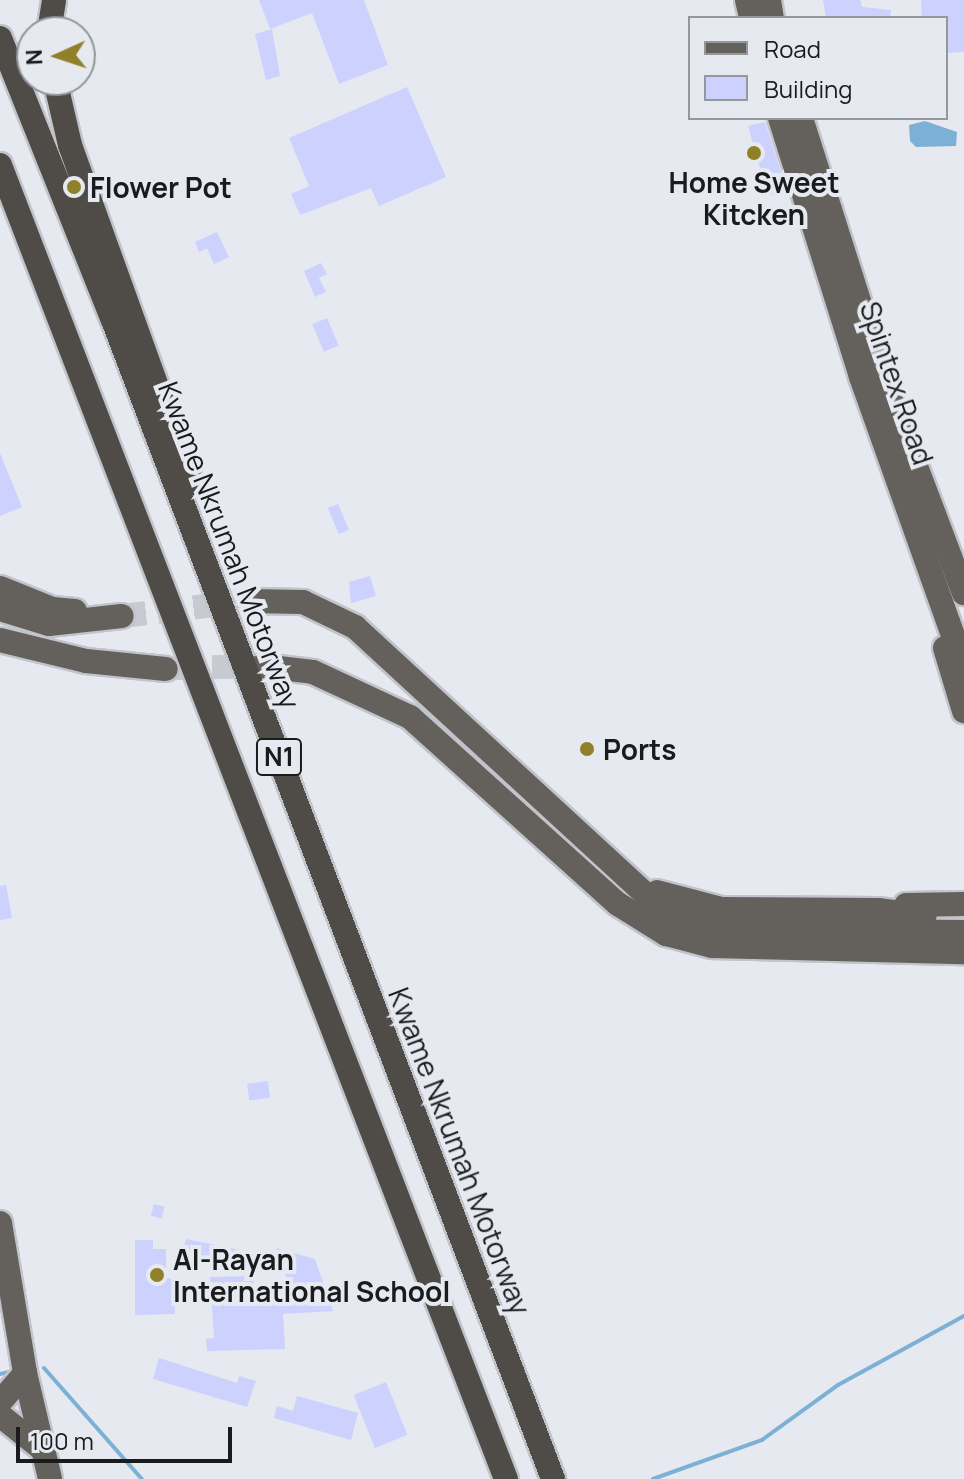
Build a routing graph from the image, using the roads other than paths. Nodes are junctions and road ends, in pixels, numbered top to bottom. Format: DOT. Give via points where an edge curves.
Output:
graph roads {
  1 [pos="0,38"];
  2 [pos="59,96"];
  3 [pos="781,120"];
  4 [pos="802,120"];
  5 [pos="0,165"];
  6 [pos="922,549"];
  7 [pos="213,584"];
  8 [pos="0,588"];
  9 [pos="964,593"];
  10 [pos="248,601"];
  11 [pos="0,609"];
  12 [pos="122,616"];
  13 [pos="96,618"];
  14 [pos="0,640"];
  15 [pos="262,666"];
  16 [pos="964,666"];
  17 [pos="166,669"];
  18 [pos="964,711"];
  19 [pos="537,794"];
  20 [pos="541,833"];
  21 [pos="620,872"];
  22 [pos="964,904"];
  23 [pos="878,910"];
  24 [pos="964,916"];
  25 [pos="964,932"];
  26 [pos="964,952"];
  27 [pos="0,1223"];
  28 [pos="25,1373"];
  29 [pos="1,1409"];
  30 [pos="42,1449"];
  31 [pos="50,1479"];
  32 [pos="506,1479"];
  33 [pos="553,1479"];
  1 -- 7 [label="highway, Kwame Nkrumah Motorway / N1"];
  2 -- 7 [label="highway" via="70,145 196,496"];
  3 -- 6 [label="main road, Spintex Road" via="861,377"];
  4 -- 9 [label="main road, Spintex Road" via="889,395"];
  5 -- 32 [label="highway, N1"];
  6 -- 16 [label="main road, Spintex Road"];
  6 -- 18 [label="main road" via="934,612"];
  7 -- 33 [label="highway, Kwame Nkrumah Motorway / N1"];
  8 -- 13 [label="main road" via="52,609"];
  10 -- 19 [label="main road" via="303,602 347,622"];
  11 -- 13 [label="main road" via="49,624"];
  12 -- 13 [label="main road"];
  14 -- 17 [label="main road" via="86,661"];
  15 -- 20 [label="main road" via="313,672 410,717"];
  19 -- 20 [label="main road"];
  19 -- 21 [label="main road"];
  20 -- 26 [label="main road" via="640,920 693,943"];
  21 -- 23 [label="main road" via="671,899 722,909"];
  21 -- 25 [label="main road" via="665,912 713,928"];
  22 -- 23 [label="main road"];
  23 -- 24 [label="main road" via="900,916"];
  27 -- 28 [label="main road"];
  28 -- 29 [label="main road"];
  28 -- 30 [label="main road"];
  29 -- 30 [label="main road"];
  30 -- 31 [label="main road"];
}
